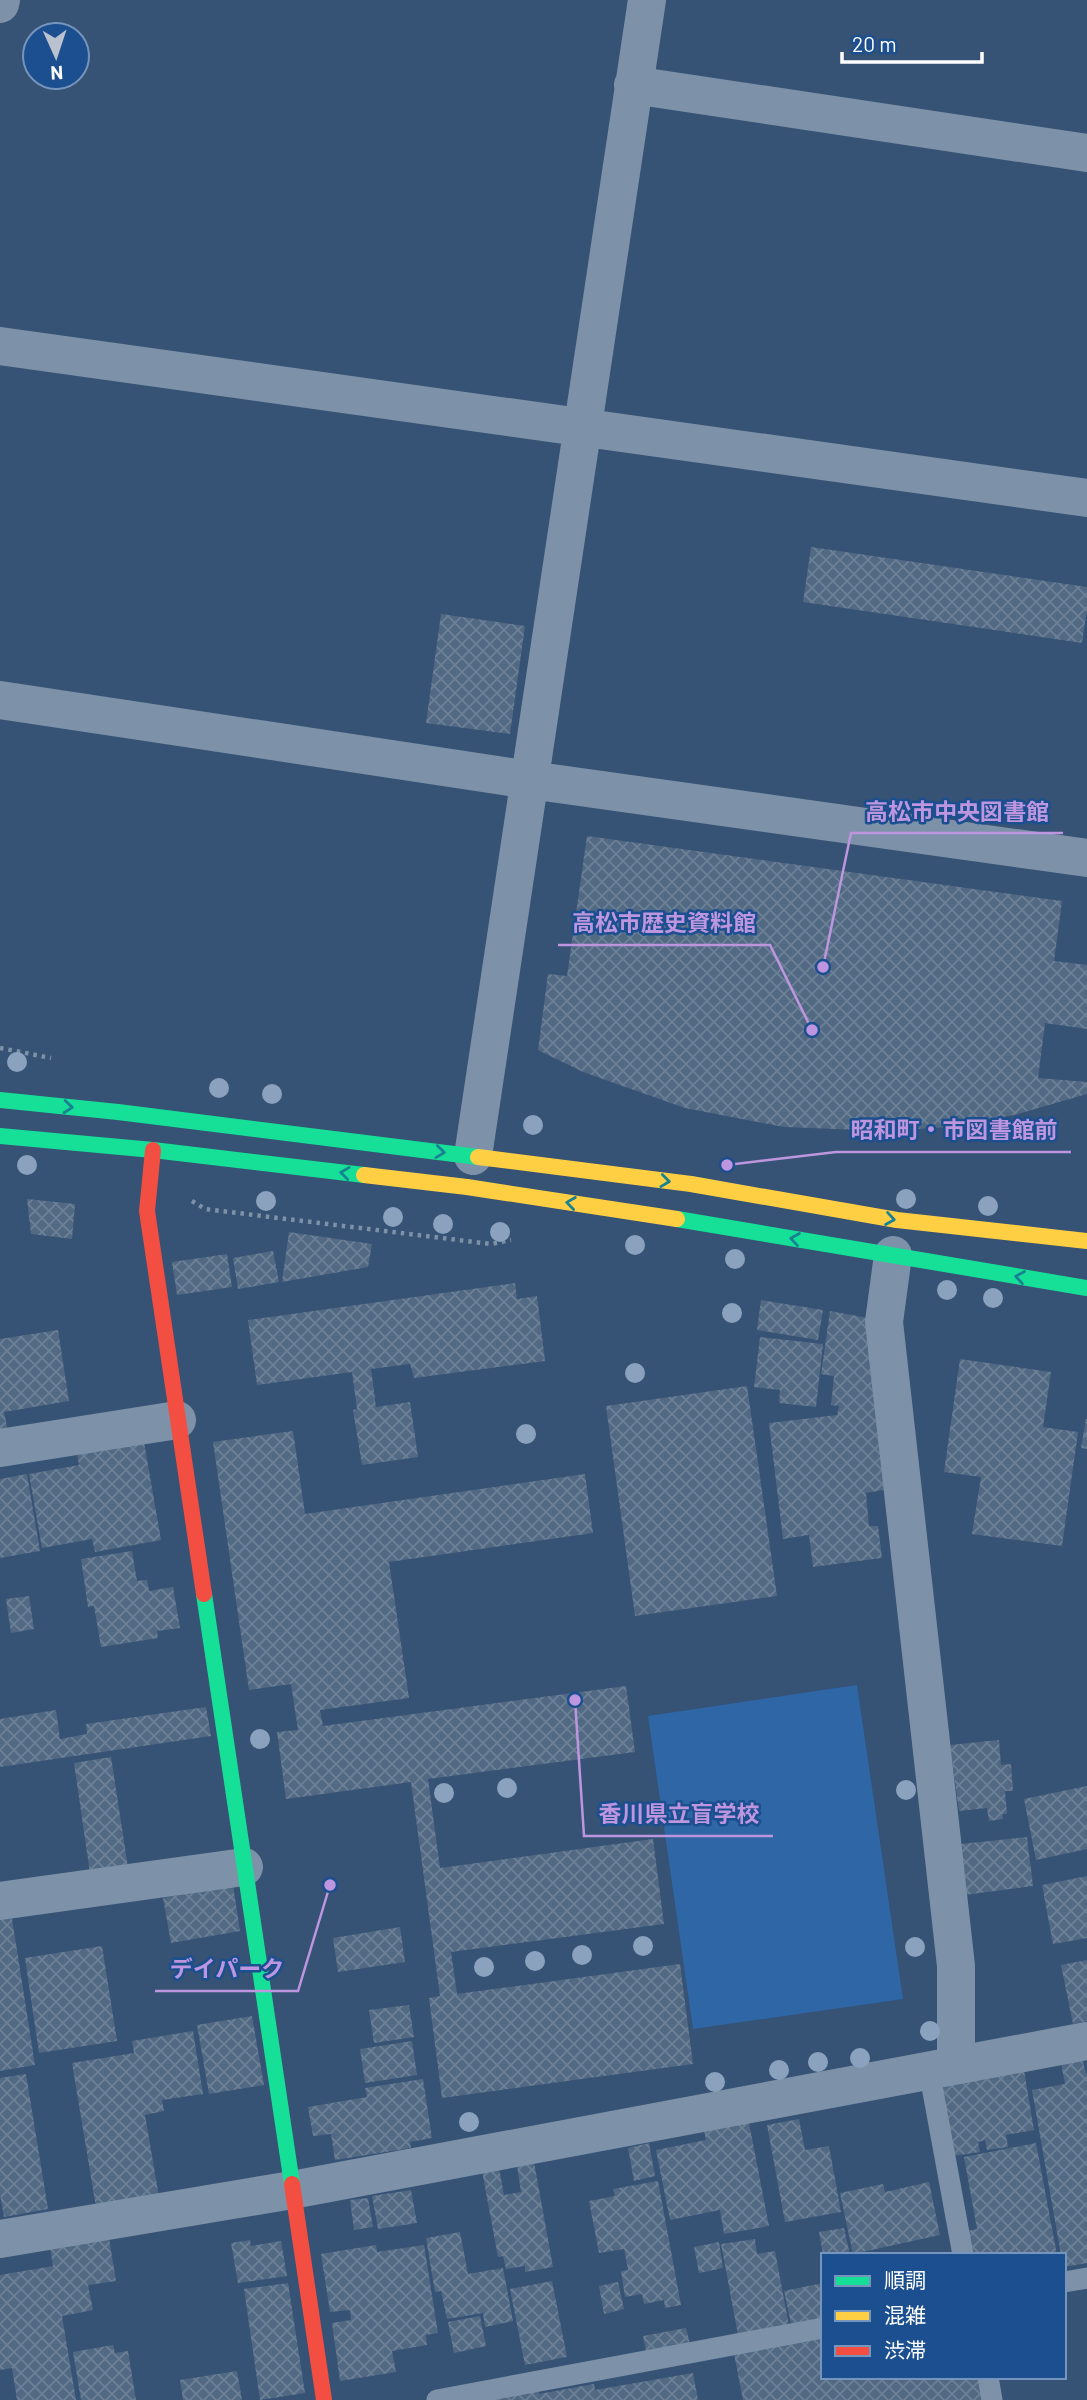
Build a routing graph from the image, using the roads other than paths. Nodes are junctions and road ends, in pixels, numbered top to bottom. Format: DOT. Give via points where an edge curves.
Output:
graph roads {
  1 [pos="647,0"];
  2 [pos="633,85"];
  3 [pos="1087,153"];
  4 [pos="0,346"];
  5 [pos="582,428"];
  6 [pos="1087,498"];
  7 [pos="0,700"];
  8 [pos="530,780"];
  9 [pos="1087,858"];
  10 [pos="0,1100"];
  11 [pos="0,1136"];
  12 [pos="153,1150"];
  13 [pos="473,1156"];
  14 [pos="1087,1241"];
  15 [pos="892,1255"];
  16 [pos="1087,1288"];
  17 [pos="177,1420"];
  18 [pos="0,1448"];
  19 [pos="244,1867"];
  20 [pos="0,1901"];
  21 [pos="1087,2040"];
  22 [pos="943,2067"];
  23 [pos="292,2190"];
  24 [pos="0,2239"];
  25 [pos="963,2253"];
  26 [pos="1087,2278"];
  27 [pos="1066,2282"];
  28 [pos="821,2328"];
  29 [pos="988,2379"];
  30 [pos="324,2400"];
  31 [pos="437,2400"];
  32 [pos="992,2400"];
  1 -- 2 [label="street"];
  2 -- 3 [label="street"];
  2 -- 5 [label="street"];
  4 -- 5 [label="street"];
  5 -- 6 [label="street"];
  5 -- 8 [label="street"];
  7 -- 8 [label="street"];
  8 -- 9 [label="street"];
  8 -- 13 [label="street"];
  10 -- 13 [label="street, one-way"];
  11 -- 12 [label="street"];
  15 -- 12 [label="street, one-way" via="480,1189"];
  12 -- 17 [label="street" via="147,1211"];
  13 -- 14 [label="street, one-way" via="691,1184 897,1220"];
  16 -- 15 [label="street, one-way"];
  15 -- 22 [label="street" via="884,1322 956,1966"];
  17 -- 18 [label="street"];
  17 -- 19 [label="street"];
  19 -- 20 [label="street"];
  19 -- 23 [label="street"];
  21 -- 22 [label="street"];
  22 -- 23 [label="street"];
  22 -- 25 [label="lane"];
  23 -- 24 [label="street"];
  23 -- 30 [label="street"];
  26 -- 27 [label="lane"];
  28 -- 31 [label="lane"];
  29 -- 32 [label="lane"];
}
